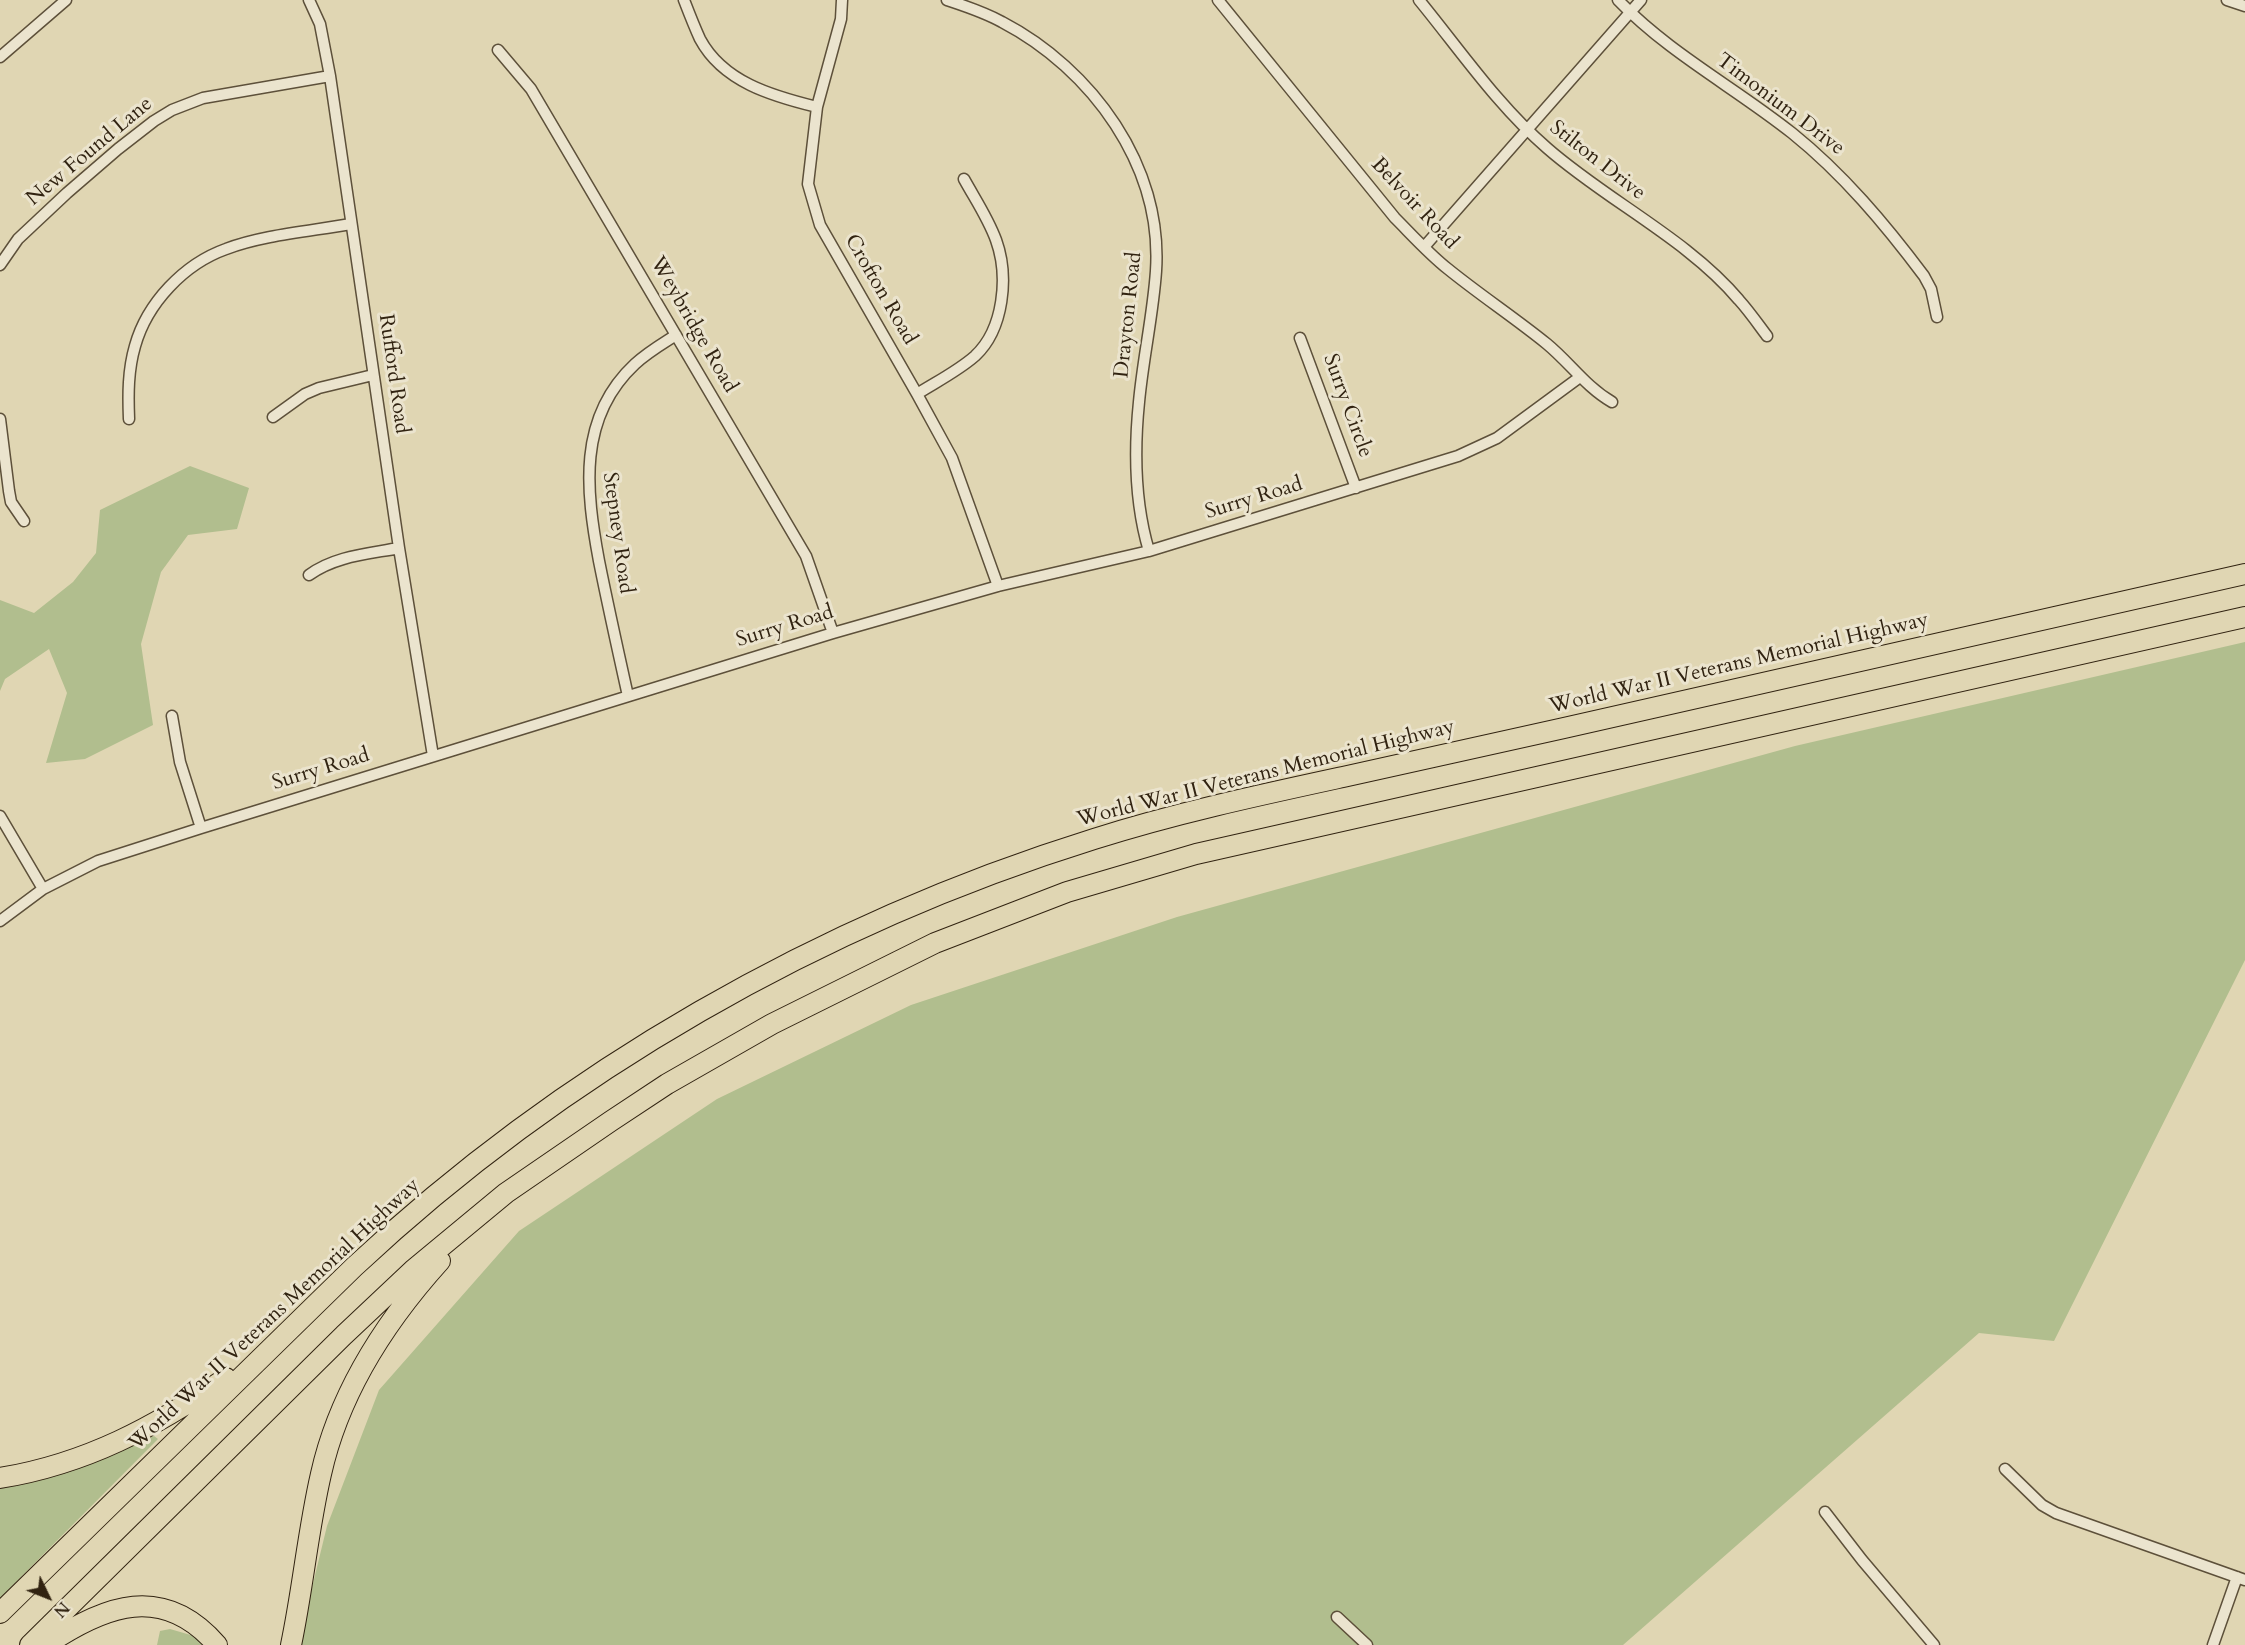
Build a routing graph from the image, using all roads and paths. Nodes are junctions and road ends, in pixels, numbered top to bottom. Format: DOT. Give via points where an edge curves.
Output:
graph roads {
  1 [pos="66,0"];
  2 [pos="309,0"];
  3 [pos="684,0"];
  4 [pos="842,0"];
  5 [pos="947,0"];
  6 [pos="1218,0"];
  7 [pos="1419,0"];
  8 [pos="1618,0"];
  9 [pos="1641,0"];
  10 [pos="2227,0"];
  11 [pos="2245,6"];
  12 [pos="1630,12"];
  13 [pos="498,50"];
  14 [pos="0,57"];
  15 [pos="330,76"];
  16 [pos="816,106"];
  17 [pos="1526,129"];
  18 [pos="964,179"];
  19 [pos="351,224"];
  20 [pos="1424,247"];
  21 [pos="0,266"];
  22 [pos="1937,317"];
  23 [pos="676,334"];
  24 [pos="1767,336"];
  25 [pos="1300,338"];
  26 [pos="373,375"];
  27 [pos="1580,377"];
  28 [pos="917,394"];
  29 [pos="1612,402"];
  30 [pos="273,417"];
  31 [pos="0,419"];
  32 [pos="129,419"];
  33 [pos="1,442"];
  34 [pos="1356,488"];
  35 [pos="24,521"];
  36 [pos="399,548"];
  37 [pos="1149,551"];
  38 [pos="2245,574"];
  39 [pos="309,575"];
  40 [pos="998,586"];
  41 [pos="2245,617"];
  42 [pos="833,633"];
  43 [pos="628,696"];
  44 [pos="172,716"];
  45 [pos="433,756"];
  46 [pos="0,816"];
  47 [pos="201,828"];
  48 [pos="43,889"];
  49 [pos="0,921"];
  50 [pos="456,1233"];
  51 [pos="270,1348"];
  52 [pos="2005,1469"];
  53 [pos="0,1478"];
  54 [pos="1825,1512"];
  55 [pos="2241,1579"];
  56 [pos="0,1613"];
  57 [pos="1337,1617"];
  58 [pos="30,1645"];
  59 [pos="46,1645"];
  60 [pos="217,1645"];
  61 [pos="291,1645"];
  62 [pos="1367,1645"];
  63 [pos="1934,1645"];
  64 [pos="2213,1645"];
  1 -- 14 [label="street"];
  2 -- 15 [label="street, Rufford Road" via="320,24"];
  3 -- 16 [label="street" via="700,39 723,67 771,94"];
  4 -- 16 [label="street, Crofton Road" via="841,19"];
  5 -- 37 [label="street, Drayton Road" via="1001,21 1070,70 1102,104 1139,171 1156,244 1153,309 1138,404 1137,442 1140,514"];
  6 -- 20 [label="street, Belvoir Road" via="1381,201"];
  7 -- 17 [label="street, Stilton Drive"];
  8 -- 12 [label="street, Timonium Drive"];
  9 -- 12 [label="street"];
  10 -- 11 [label="street"];
  12 -- 17 [label="street"];
  12 -- 22 [label="street, Timonium Drive" via="1674,50 1790,131 1844,179 1924,276"];
  13 -- 23 [label="street, Weybridge Road" via="531,89"];
  15 -- 19 [label="street, Rufford Road"];
  15 -- 21 [label="street, New Found Lane" via="203,98 172,110 67,193 18,239"];
  16 -- 28 [label="street, Crofton Road" via="808,184 820,225"];
  17 -- 20 [label="street"];
  17 -- 24 [label="street, Stilton Drive" via="1584,178 1713,273"];
  18 -- 28 [label="street" via="997,243 1003,281 1001,302 986,344 962,366"];
  19 -- 26 [label="street, Rufford Road"];
  19 -- 32 [label="street" via="248,242 194,265 179,277 154,306 135,345 128,392"];
  20 -- 27 [label="street, Belvoir Road" via="1547,344"];
  23 -- 42 [label="street, Weybridge Road" via="806,556"];
  23 -- 43 [label="street, Stepney Road" via="648,353 622,379 603,409 591,447 588,483 597,547"];
  25 -- 34 [label="street, Surry Circle"];
  26 -- 30 [label="street" via="319,388"];
  26 -- 36 [label="street, Rufford Road"];
  27 -- 29 [label="street, Belvoir Road"];
  27 -- 34 [label="street, Surry Road" via="1497,438 1458,456"];
  28 -- 40 [label="street, Crofton Road" via="952,458"];
  31 -- 33 [label="street"];
  33 -- 35 [label="street" via="11,502"];
  34 -- 37 [label="street, Surry Road"];
  36 -- 39 [label="street" via="331,562"];
  36 -- 45 [label="street, Rufford Road"];
  37 -- 40 [label="street, Surry Road"];
  38 -- 51 [label="highway, World War II Veterans Memorial Highway" via="1245,799 1096,838 977,880 884,918 766,975 611,1066 540,1115 420,1208"];
  40 -- 42 [label="street, Surry Road"];
  41 -- 50 [label="highway" via="1196,854 1067,892 935,943 735,1044 611,1121 506,1193"];
  42 -- 43 [label="street, Surry Road"];
  43 -- 45 [label="street, Surry Road"];
  44 -- 47 [label="street" via="180,762"];
  45 -- 47 [label="street, Surry Road"];
  46 -- 48 [label="street"];
  47 -- 48 [label="street, Surry Road" via="98,861"];
  48 -- 49 [label="street, Surry Road"];
  50 -- 58 [label="highway" via="344,1335"];
  50 -- 61 [label="highway" via="447,1253 393,1317 340,1414 321,1472"];
  51 -- 53 [label="highway" via="180,1410 117,1444 52,1467"];
  51 -- 56 [label="highway, World War II Veterans Memorial Highway"];
  52 -- 55 [label="street" via="2042,1505 2056,1513"];
  54 -- 63 [label="street"];
  55 -- 64 [label="street"];
  57 -- 62 [label="street"];
  59 -- 60 [label="highway" via="90,1617 138,1606 182,1616"];
}
